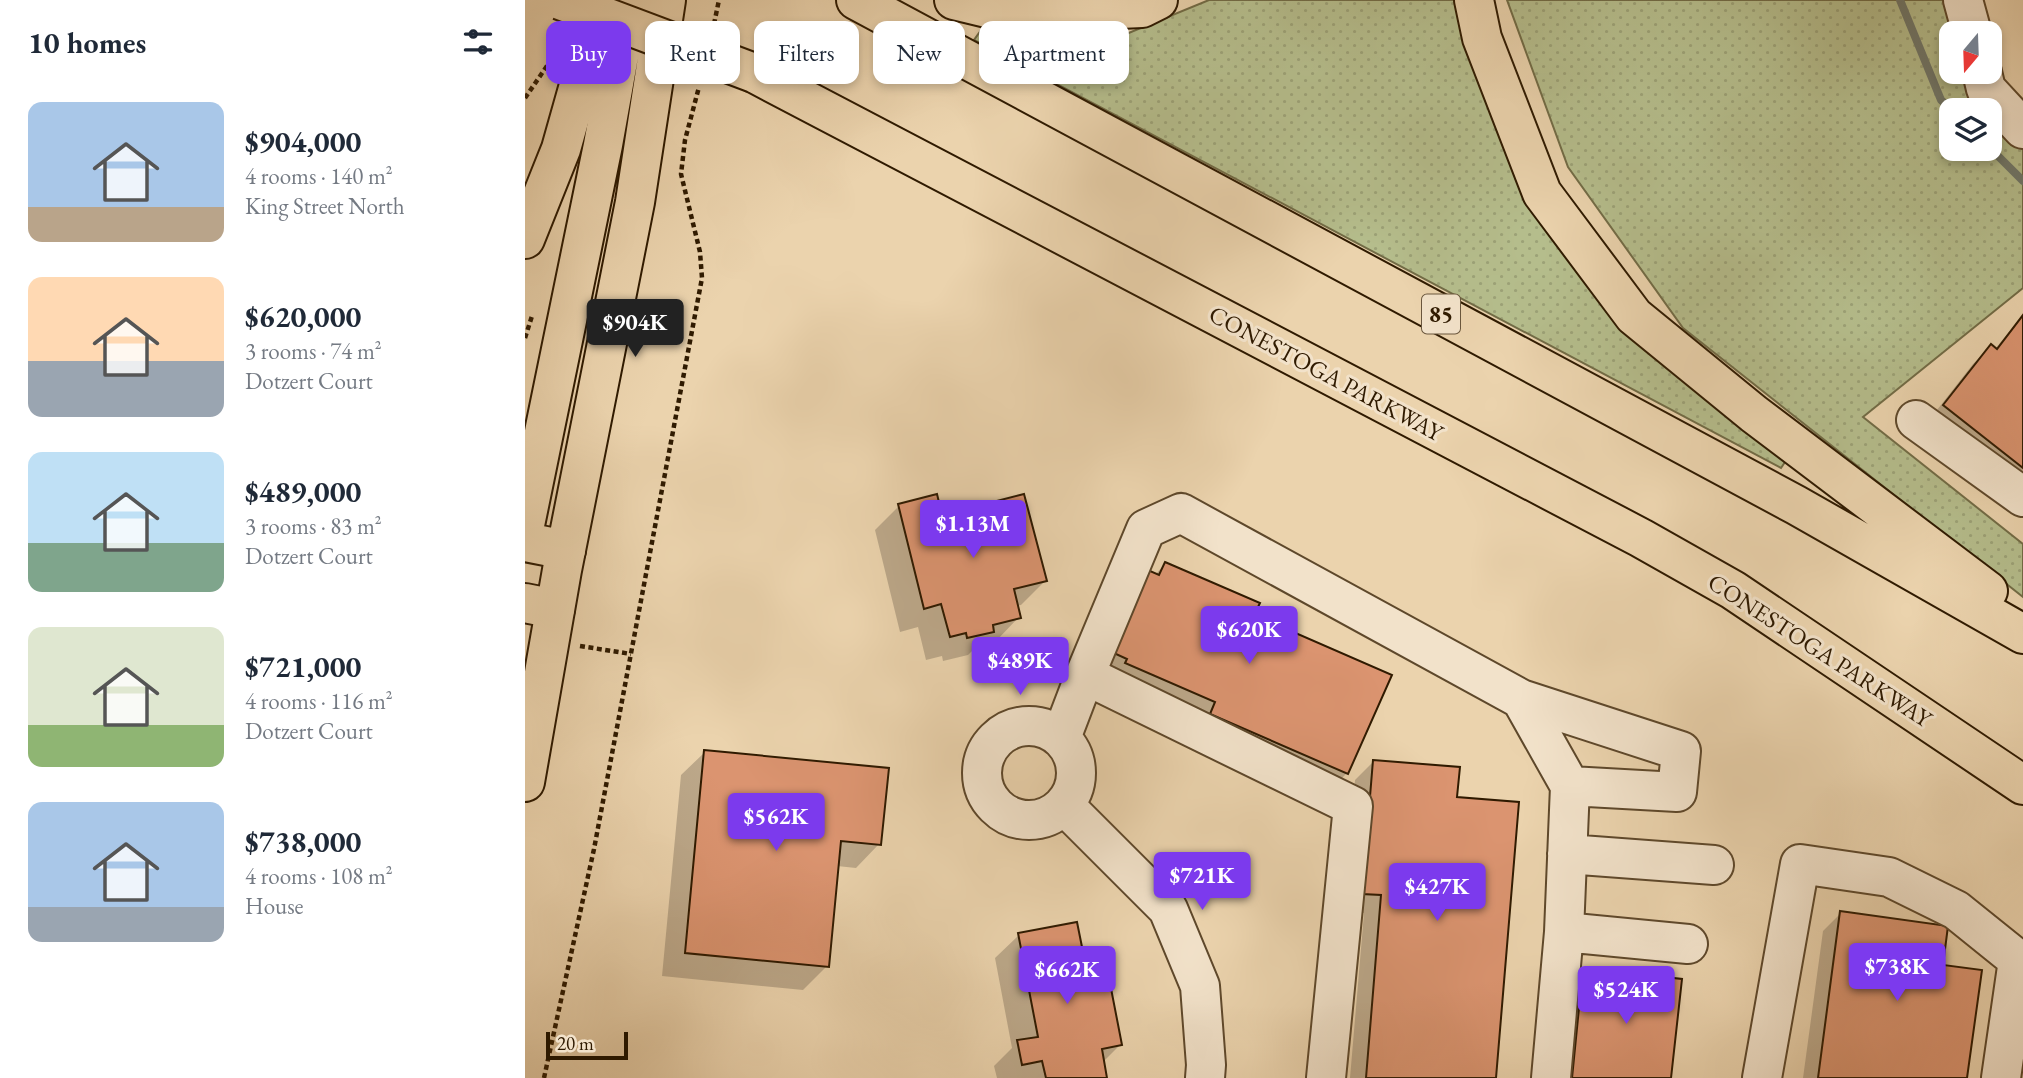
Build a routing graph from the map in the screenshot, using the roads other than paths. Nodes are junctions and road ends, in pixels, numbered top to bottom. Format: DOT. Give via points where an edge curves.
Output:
graph roads {
  1 [pos="560,0"];
  2 [pos="604,0"];
  3 [pos="629,0"];
  4 [pos="666,0"];
  5 [pos="856,0"];
  6 [pos="954,0"];
  7 [pos="1158,0"];
  8 [pos="1474,0"];
  9 [pos="1963,0"];
  10 [pos="1969,21"];
  11 [pos="754,73"];
  12 [pos="775,84"];
  13 [pos="1985,84"];
  14 [pos="2023,129"];
  15 [pos="525,239"];
  16 [pos="1916,420"];
  17 [pos="2023,497"];
  18 [pos="525,525"];
  19 [pos="525,542"];
  20 [pos="566,550"];
  21 [pos="540,606"];
  22 [pos="2023,618"];
  23 [pos="2023,634"];
  24 [pos="1085,675"];
  25 [pos="1521,699"];
  26 [pos="1061,738"];
  27 [pos="525,782"];
  28 [pos="2023,785"];
  29 [pos="1570,786"];
  30 [pos="1065,806"];
  31 [pos="1567,854"];
  32 [pos="1714,865"];
  33 [pos="1564,932"];
  34 [pos="1688,944"];
  35 [pos="1205,1078"];
  36 [pos="1326,1078"];
  37 [pos="1551,1078"];
  38 [pos="1762,1078"];
  39 [pos="2001,1078"];
  1 -- 11 [label="main road, bridge"];
  2 -- 11 [label="main road, CONESTOGA PARKWAY, bridge"];
  2 -- 15 [label="main road" via="561,149"];
  3 -- 18 [label="main road"];
  4 -- 20 [label="main road" via="635,202"];
  5 -- 23 [label="main road, 85" via="1796,505"];
  6 -- 7 [label="main road" via="1012,14 1142,8"];
  8 -- 22 [label="main road" via="1482,38 1542,192 1634,316 1754,414"];
  9 -- 10 [label="street"];
  12 -- 28 [label="main road, CONESTOGA PARKWAY" via="1641,538 1733,590"];
  13 -- 14 [label="street"];
  16 -- 17 [label="street"];
  19 -- 20 [label="main road"];
  20 -- 21 [label="main road"];
  21 -- 27 [label="main road"];
  24 -- 25 [label="street" via="1146,528 1181,513"];
  24 -- 26 [label="street"];
  24 -- 36 [label="street" via="1353,806"];
  25 -- 29 [label="street"];
  25 -- 29 [label="street" via="1681,751 1677,792"];
  26 -- 30 [label="street" via="1076,762 1077,777"];
  26 -- 30 [label="street" via="1029,726 997,737 981,767 982,785 1002,813 1017,820 1035,821"];
  29 -- 31 [label="street"];
  30 -- 35 [label="street" via="1168,909 1199,986"];
  31 -- 32 [label="street"];
  31 -- 33 [label="street"];
  33 -- 34 [label="street"];
  33 -- 37 [label="street"];
  38 -- 39 [label="street" via="1800,863 1889,877 1956,910 2018,960"];
}
